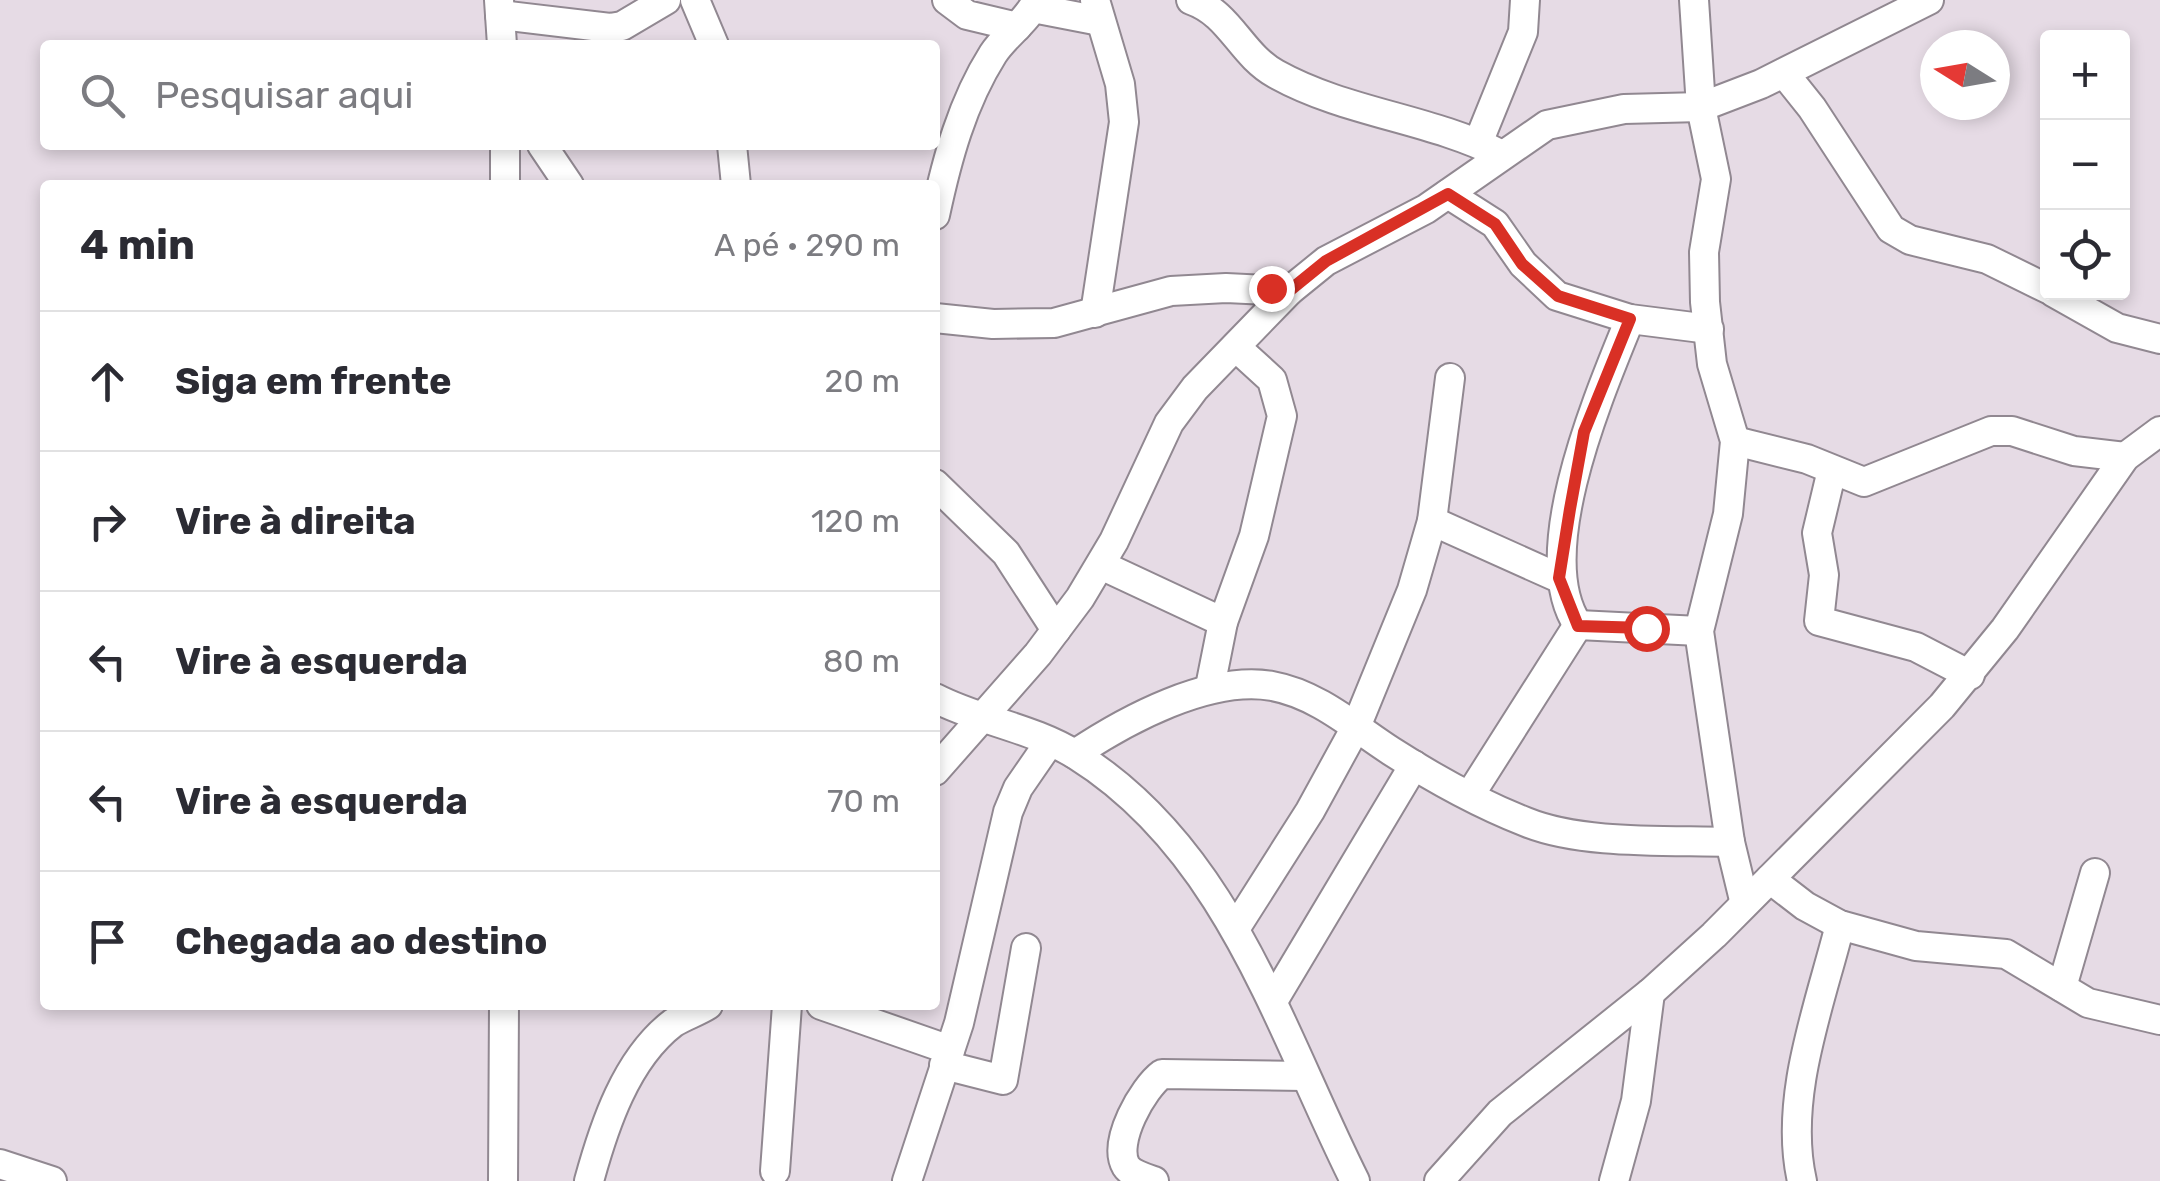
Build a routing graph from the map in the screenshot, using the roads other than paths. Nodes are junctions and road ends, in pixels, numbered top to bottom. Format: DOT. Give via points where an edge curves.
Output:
graph roads {
  1 [pos="666,0"];
  2 [pos="695,0"];
  3 [pos="947,0"];
  4 [pos="1191,0"];
  5 [pos="1525,0"];
  6 [pos="1694,0"];
  7 [pos="1929,0"];
  8 [pos="499,7"];
  9 [pos="1098,10"];
  10 [pos="1029,12"];
  11 [pos="502,40"];
  12 [pos="712,40"];
  13 [pos="1784,73"];
  14 [pos="1702,107"];
  15 [pos="1489,148"];
  16 [pos="505,150"];
  17 [pos="545,150"];
  18 [pos="732,150"];
  19 [pos="505,180"];
  20 [pos="566,180"];
  21 [pos="736,180"];
  22 [pos="940,194"];
  23 [pos="1448,194"];
  24 [pos="2040,286"];
  25 [pos="1289,291"];
  26 [pos="2067,300"];
  27 [pos="1095,313"];
  28 [pos="940,318"];
  29 [pos="1630,319"];
  30 [pos="1709,329"];
  31 [pos="2160,340"];
  32 [pos="1238,348"];
  33 [pos="1450,378"];
  34 [pos="2160,431"];
  35 [pos="1734,441"];
  36 [pos="2126,457"];
  37 [pos="1832,470"];
  38 [pos="940,489"];
  39 [pos="1432,521"];
  40 [pos="1100,564"];
  41 [pos="1559,578"];
  42 [pos="1223,622"];
  43 [pos="1578,626"];
  44 [pos="1056,630"];
  45 [pos="1699,630"];
  46 [pos="1970,675"];
  47 [pos="1210,687"];
  48 [pos="940,700"];
  49 [pos="983,714"];
  50 [pos="1356,727"];
  51 [pos="1062,748"];
  52 [pos="940,765"];
  53 [pos="1414,765"];
  54 [pos="1470,795"];
  55 [pos="1730,842"];
  56 [pos="2096,873"];
  57 [pos="1770,879"];
  58 [pos="1744,900"];
  59 [pos="1840,925"];
  60 [pos="1235,929"];
  61 [pos="1026,948"];
  62 [pos="2062,987"];
  63 [pos="1650,992"];
  64 [pos="1273,1001"];
  65 [pos="504,1010"];
  66 [pos="787,1010"];
  67 [pos="833,1010"];
  68 [pos="673,1014"];
  69 [pos="2160,1020"];
  70 [pos="947,1058"];
  71 [pos="1304,1076"];
  72 [pos="0,1164"];
  73 [pos="774,1171"];
  74 [pos="52,1181"];
  75 [pos="503,1181"];
  76 [pos="590,1181"];
  77 [pos="906,1181"];
  78 [pos="1154,1181"];
  79 [pos="1355,1181"];
  80 [pos="1439,1181"];
  81 [pos="1614,1181"];
  82 [pos="1802,1181"];
  1 -- 8 [label="street" via="610,28"];
  2 -- 12 [label="street"];
  3 -- 10 [label="street" via="967,15"];
  4 -- 15 [label="street" via="1210,6 1255,60 1291,81"];
  5 -- 15 [label="street" via="1523,32"];
  6 -- 14 [label="street"];
  7 -- 13 [label="street"];
  8 -- 11 [label="street"];
  9 -- 10 [label="street"];
  9 -- 27 [label="street" via="1124,122"];
  10 -- 22 [label="street" via="994,52 955,131"];
  13 -- 14 [label="street"];
  13 -- 24 [label="street" via="1891,230 1987,259"];
  14 -- 15 [label="street" via="1580,115"];
  14 -- 30 [label="street" via="1716,179 1703,276"];
  15 -- 23 [label="street"];
  16 -- 19 [label="street"];
  17 -- 20 [label="street"];
  18 -- 21 [label="street"];
  23 -- 25 [label="street" via="1326,261"];
  23 -- 29 [label="street" via="1495,224 1522,264 1558,296"];
  25 -- 27 [label="street" via="1196,288"];
  25 -- 32 [label="street"];
  26 -- 31 [label="street" via="2118,328"];
  27 -- 28 [label="street" via="1026,324"];
  29 -- 30 [label="street"];
  29 -- 41 [label="street" via="1584,432"];
  30 -- 35 [label="street"];
  32 -- 40 [label="street" via="1170,423"];
  32 -- 42 [label="street" via="1272,380 1282,416 1254,536"];
  33 -- 39 [label="street"];
  34 -- 36 [label="street"];
  35 -- 37 [label="street"];
  35 -- 45 [label="street" via="1728,514"];
  36 -- 37 [label="street" via="1990,431 1878,479 1854,481"];
  36 -- 46 [label="street"];
  37 -- 46 [label="street" via="1816,533 1824,576 1819,621 1916,647"];
  38 -- 44 [label="street" via="1006,553"];
  39 -- 41 [label="street"];
  39 -- 50 [label="street" via="1412,590"];
  40 -- 42 [label="street"];
  40 -- 44 [label="street"];
  41 -- 43 [label="street"];
  42 -- 47 [label="street"];
  43 -- 45 [label="street"];
  43 -- 54 [label="street"];
  44 -- 49 [label="street"];
  45 -- 55 [label="street"];
  46 -- 57 [label="street"];
  47 -- 50 [label="street" via="1288,690"];
  47 -- 51 [label="street"];
  48 -- 49 [label="street"];
  49 -- 51 [label="street"];
  49 -- 52 [label="street"];
  50 -- 53 [label="street"];
  50 -- 60 [label="street"];
  51 -- 60 [label="street" via="1155,818"];
  51 -- 70 [label="street" via="1018,788 1008,812 988,915"];
  53 -- 54 [label="street"];
  53 -- 64 [label="street"];
  54 -- 55 [label="street" via="1563,832"];
  55 -- 58 [label="street"];
  56 -- 62 [label="street"];
  57 -- 58 [label="street"];
  57 -- 59 [label="street"];
  58 -- 63 [label="street"];
  59 -- 62 [label="street" via="1916,946 2006,954"];
  59 -- 82 [label="street" via="1801,1089"];
  60 -- 64 [label="street"];
  61 -- 70 [label="street" via="1003,1080"];
  62 -- 69 [label="street" via="2088,1003"];
  63 -- 80 [label="street" via="1500,1113"];
  63 -- 81 [label="street" via="1636,1101"];
  64 -- 71 [label="street"];
  65 -- 75 [label="street"];
  66 -- 73 [label="street"];
  67 -- 70 [label="street"];
  68 -- 76 [label="street" via="634,1066"];
  70 -- 77 [label="street"];
  71 -- 78 [label="street" via="1162,1074 1140,1095 1123,1154 1134,1173"];
  71 -- 79 [label="street"];
  72 -- 74 [label="street"];
}
